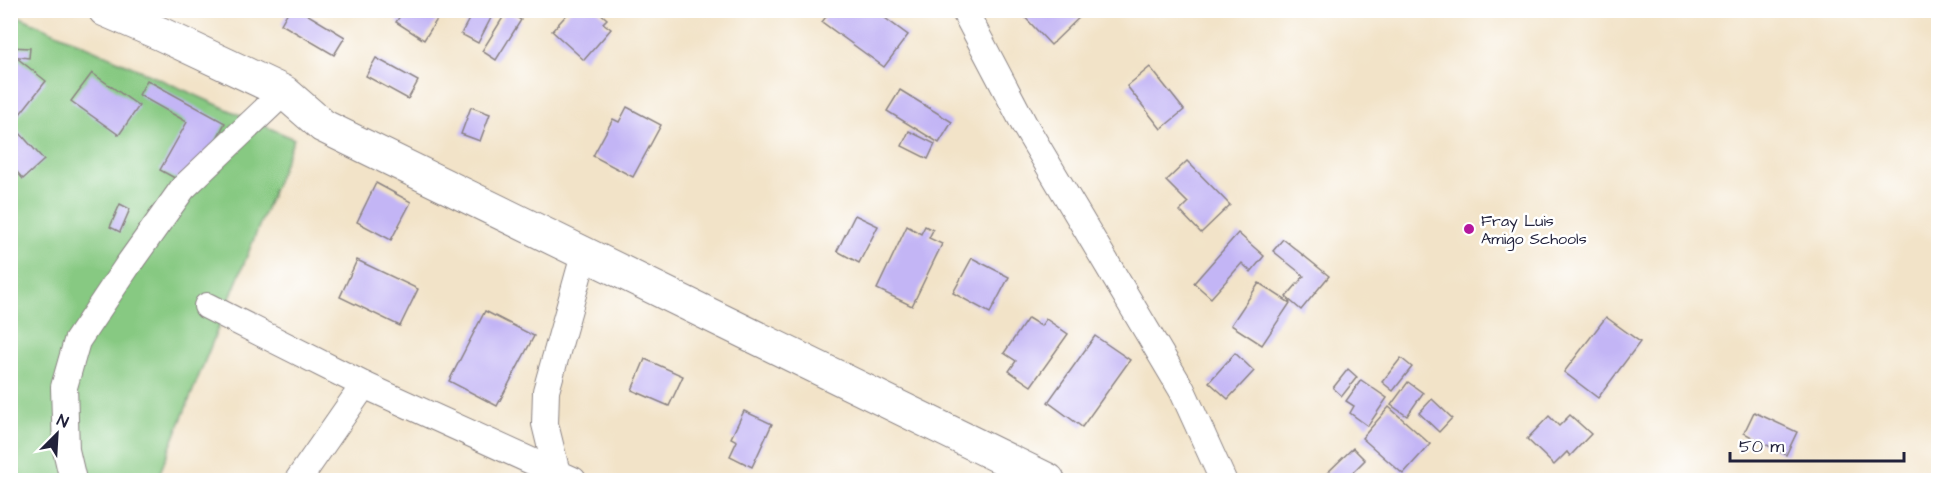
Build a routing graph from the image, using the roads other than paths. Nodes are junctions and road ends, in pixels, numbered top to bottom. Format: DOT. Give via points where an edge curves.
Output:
graph roads {
  1 [pos="105,10"];
  2 [pos="964,10"];
  3 [pos="150,18"];
  4 [pos="284,92"];
  5 [pos="323,126"];
  6 [pos="584,255"];
  7 [pos="207,306"];
  8 [pos="747,334"];
  9 [pos="364,385"];
  10 [pos="565,477"];
  11 [pos="73,480"];
  12 [pos="298,480"];
  13 [pos="1048,480"];
  14 [pos="1223,480"];
  1 -- 3 [label="street"];
  2 -- 14 [label="street" via="1025,126 1182,390"];
  3 -- 4 [label="street"];
  4 -- 5 [label="street"];
  4 -- 11 [label="street" via="183,188 77,341 64,387 66,450"];
  5 -- 6 [label="street"];
  5 -- 8 [label="street" via="341,121 733,313"];
  6 -- 8 [label="street"];
  6 -- 10 [label="street" via="546,391 545,423"];
  7 -- 9 [label="street"];
  8 -- 13 [label="street"];
  9 -- 10 [label="street"];
  9 -- 12 [label="street"];
}
